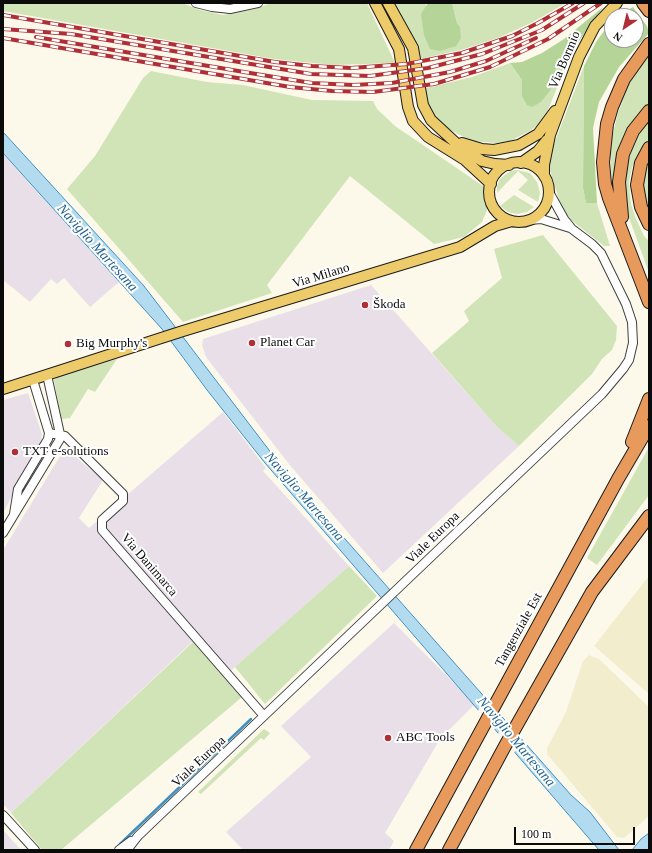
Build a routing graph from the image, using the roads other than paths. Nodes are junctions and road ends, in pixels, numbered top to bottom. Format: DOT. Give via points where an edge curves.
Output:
graph roads {
  1 [pos="196,3"];
  2 [pos="258,3"];
  3 [pos="375,3"];
  4 [pos="388,3"];
  5 [pos="617,3"];
  6 [pos="643,3"];
  7 [pos="649,11"];
  8 [pos="649,45"];
  9 [pos="562,101"];
  10 [pos="649,111"];
  11 [pos="443,132"];
  12 [pos="550,135"];
  13 [pos="649,148"];
  14 [pos="521,163"];
  15 [pos="509,164"];
  16 [pos="544,176"];
  17 [pos="491,184"];
  18 [pos="549,192"];
  19 [pos="492,203"];
  20 [pos="530,220"];
  21 [pos="512,221"];
  22 [pos="649,224"];
  23 [pos="572,228"];
  24 [pos="485,231"];
  25 [pos="628,244"];
  26 [pos="649,302"];
  27 [pos="47,375"];
  28 [pos="34,380"];
  29 [pos="3,389"];
  30 [pos="649,399"];
  31 [pos="649,426"];
  32 [pos="49,433"];
  33 [pos="60,434"];
  34 [pos="618,478"];
  35 [pos="14,514"];
  36 [pos="649,516"];
  37 [pos="3,533"];
  38 [pos="264,716"];
  39 [pos="3,815"];
  40 [pos="138,836"];
  41 [pos="35,850"];
  42 [pos="119,850"];
  43 [pos="127,850"];
  44 [pos="416,850"];
  45 [pos="449,850"];
  1 -- 2 [label="street" via="212,8 230,9"];
  3 -- 17 [label="main road" via="399,49 408,107 415,124 433,140 465,160"];
  4 -- 11 [label="main road" via="413,48 424,108"];
  5 -- 9 [label="main road, Via Bormio" via="600,20 587,39"];
  6 -- 7 [label="highway"];
  8 -- 25 [label="highway" via="632,66 620,87 612,107 604,146 605,184"];
  9 -- 11 [label="main road" via="538,134 519,145 482,150"];
  9 -- 12 [label="main road, Via Bormio"];
  10 -- 25 [label="highway" via="631,135 620,166 619,198"];
  11 -- 15 [label="main road" via="459,146 482,160 495,164"];
  12 -- 14 [label="main road, Via Bormio" via="538,151"];
  12 -- 16 [label="main road, Via Bormio" via="544,160"];
  13 -- 22 [label="highway" via="641,163 637,185 641,207"];
  14 -- 15 [label="main road"];
  14 -- 16 [label="main road" via="534,167"];
  15 -- 17 [label="main road" via="497,173"];
  16 -- 18 [label="main road"];
  17 -- 19 [label="main road"];
  18 -- 20 [label="main road" via="545,208"];
  18 -- 23 [label="street, Viale Europa" via="557,210"];
  19 -- 21 [label="main road" via="499,214"];
  19 -- 24 [label="main road" via="491,219"];
  20 -- 21 [label="main road"];
  20 -- 23 [label="street, Viale Europa" via="541,219"];
  21 -- 24 [label="main road, Via Milano"];
  23 -- 38 [label="street, Viale Europa" via="601,253 626,304 634,333 629,360 602,394"];
  24 -- 27 [label="main road, Via Milano" via="472,242 460,247"];
  25 -- 26 [label="highway"];
  27 -- 28 [label="main road"];
  27 -- 33 [label="street"];
  28 -- 29 [label="main road"];
  28 -- 32 [label="street"];
  30 -- 34 [label="highway"];
  31 -- 34 [label="highway, Tangenziale Est"];
  32 -- 33 [label="street"];
  32 -- 35 [label="street" via="48,439 18,489"];
  33 -- 35 [label="street" via="58,445"];
  33 -- 38 [label="street, Via Danimarca" via="123,494 123,501 102,520 102,530"];
  34 -- 44 [label="highway, Tangenziale Est"];
  35 -- 37 [label="street"];
  36 -- 45 [label="highway" via="592,592"];
  38 -- 40 [label="street, Viale Europa"];
  39 -- 41 [label="street"];
  40 -- 42 [label="street, Viale Europa"];
  40 -- 43 [label="street, Viale Europa"];
}
